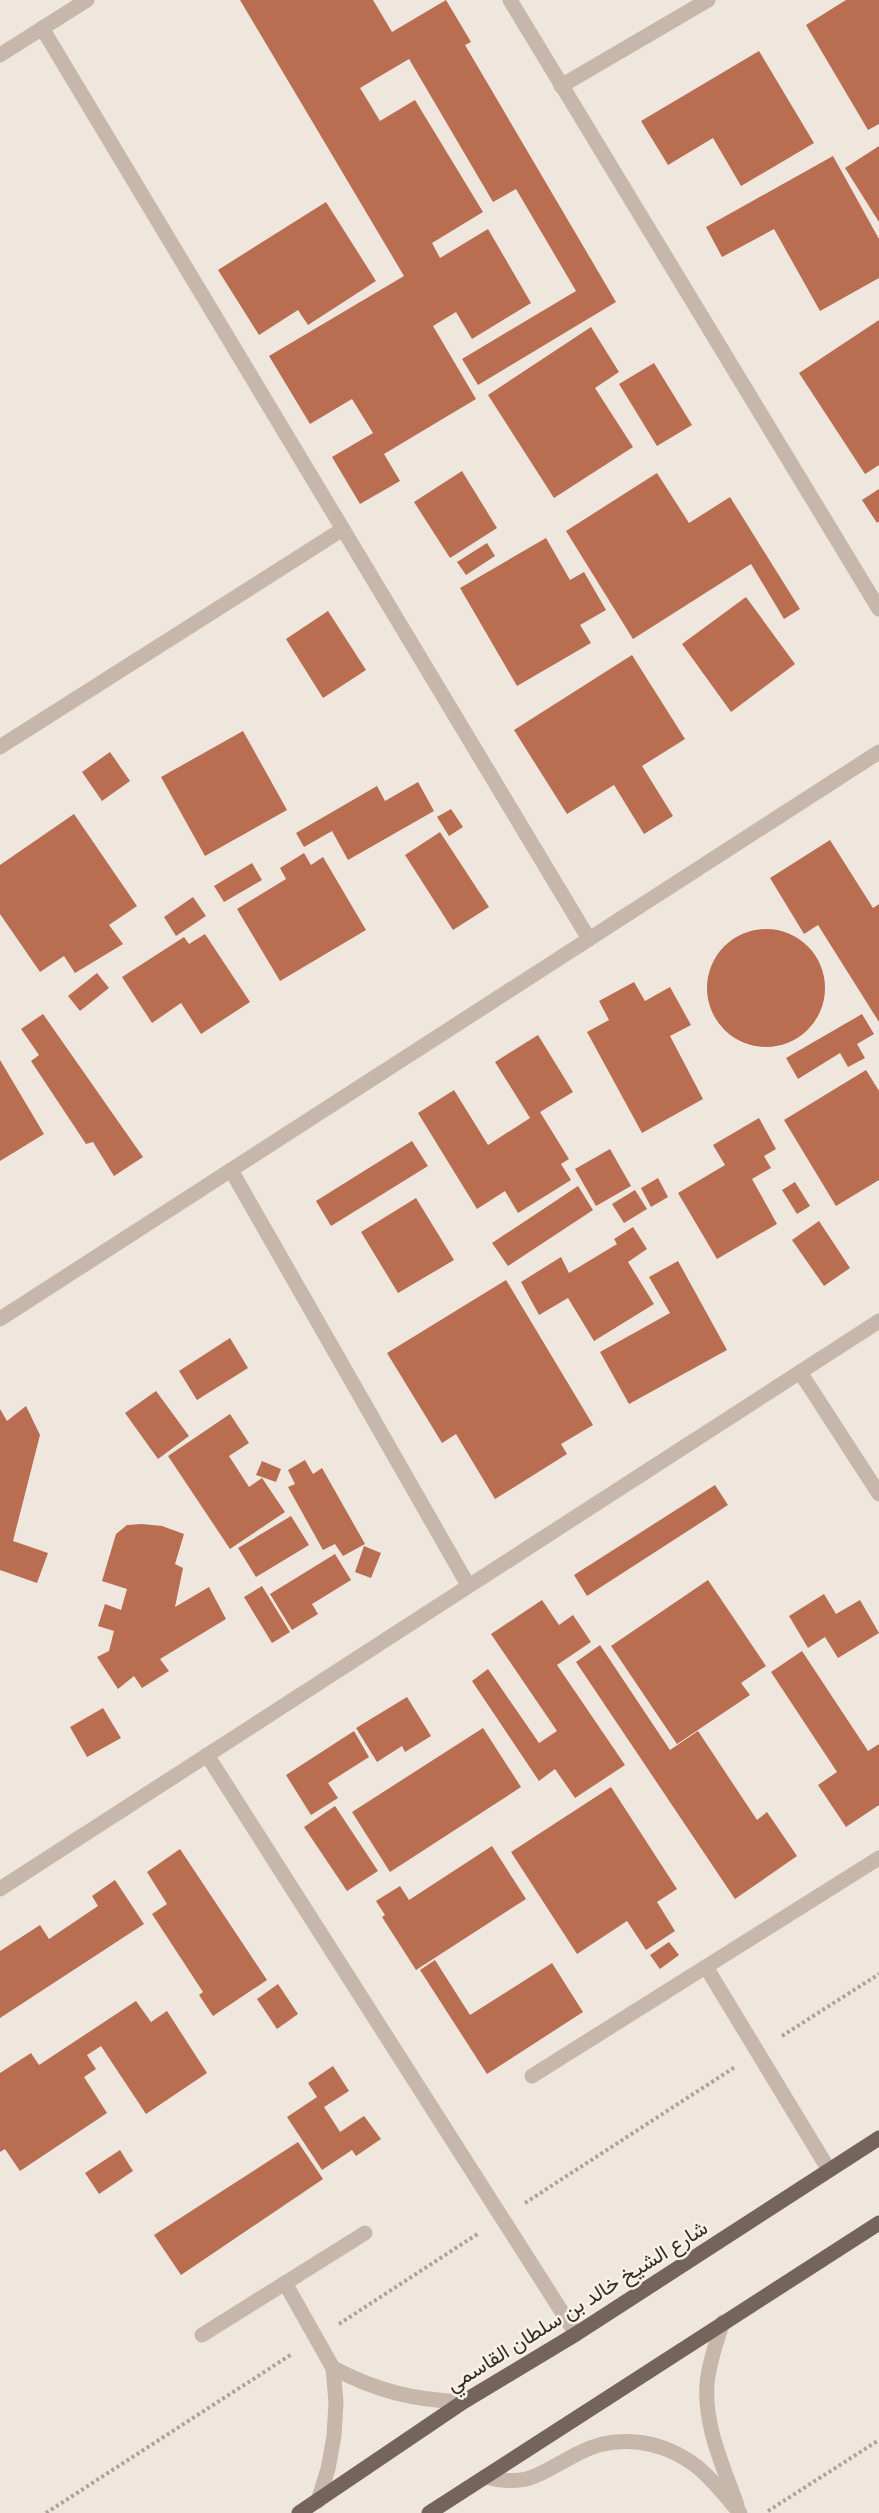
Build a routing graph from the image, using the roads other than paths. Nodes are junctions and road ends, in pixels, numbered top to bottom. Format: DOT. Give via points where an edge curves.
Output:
graph roads {
  1 [pos="87,0"];
  2 [pos="510,0"];
  3 [pos="708,0"];
  4 [pos="42,28"];
  5 [pos="0,55"];
  6 [pos="561,86"];
  7 [pos="343,529"];
  8 [pos="879,609"];
  9 [pos="0,747"];
  10 [pos="879,752"];
  11 [pos="589,939"];
  12 [pos="231,1170"];
  13 [pos="0,1319"];
  14 [pos="879,1321"];
  15 [pos="800,1372"];
  16 [pos="879,1494"];
  17 [pos="468,1585"];
  18 [pos="207,1755"];
  19 [pos="879,1858"];
  20 [pos="0,1889"];
  21 [pos="706,1967"];
  22 [pos="532,2076"];
  23 [pos="879,2138"];
  24 [pos="829,2170"];
  25 [pos="879,2223"];
  26 [pos="364,2233"];
  27 [pos="285,2283"];
  28 [pos="723,2322"];
  29 [pos="576,2334"];
  30 [pos="202,2335"];
  31 [pos="333,2368"];
  32 [pos="463,2402"];
  33 [pos="485,2477"];
  34 [pos="318,2501"];
  35 [pos="299,2513"];
  36 [pos="429,2513"];
  1 -- 4 [label="street"];
  2 -- 6 [label="street"];
  3 -- 6 [label="street"];
  4 -- 5 [label="street"];
  4 -- 7 [label="street"];
  6 -- 8 [label="street"];
  7 -- 9 [label="street"];
  7 -- 11 [label="street"];
  10 -- 11 [label="street"];
  11 -- 12 [label="street"];
  12 -- 13 [label="street"];
  12 -- 17 [label="street"];
  14 -- 15 [label="street"];
  15 -- 16 [label="street"];
  15 -- 17 [label="street"];
  17 -- 18 [label="street"];
  18 -- 20 [label="street"];
  18 -- 29 [label="street"];
  19 -- 21 [label="street"];
  21 -- 22 [label="street"];
  21 -- 24 [label="street"];
  23 -- 24 [label="main road, شارع الشيخ خالد بن سلطان القاسمي"];
  24 -- 29 [label="main road, شارع الشيخ خالد بن سلطان القاسمي"];
  25 -- 28 [label="main road"];
  26 -- 27 [label="street"];
  27 -- 30 [label="street"];
  27 -- 31 [label="street"];
  28 -- 33 [label="main road"];
  28 -- 33 [label="street" via="707,2387 709,2417 740,2513 695,2465 632,2440 598,2444 527,2480"];
  29 -- 32 [label="main road, شارع الشيخ خالد بن سلطان القاسمي"];
  31 -- 32 [label="street" via="395,2395"];
  31 -- 34 [label="street" via="334,2436"];
  32 -- 34 [label="main road, شارع الشيخ خالد بن سلطان القاسمي"];
  33 -- 36 [label="main road"];
  34 -- 35 [label="main road, شارع الشيخ خالد بن سلطان القاسمي"];
}
